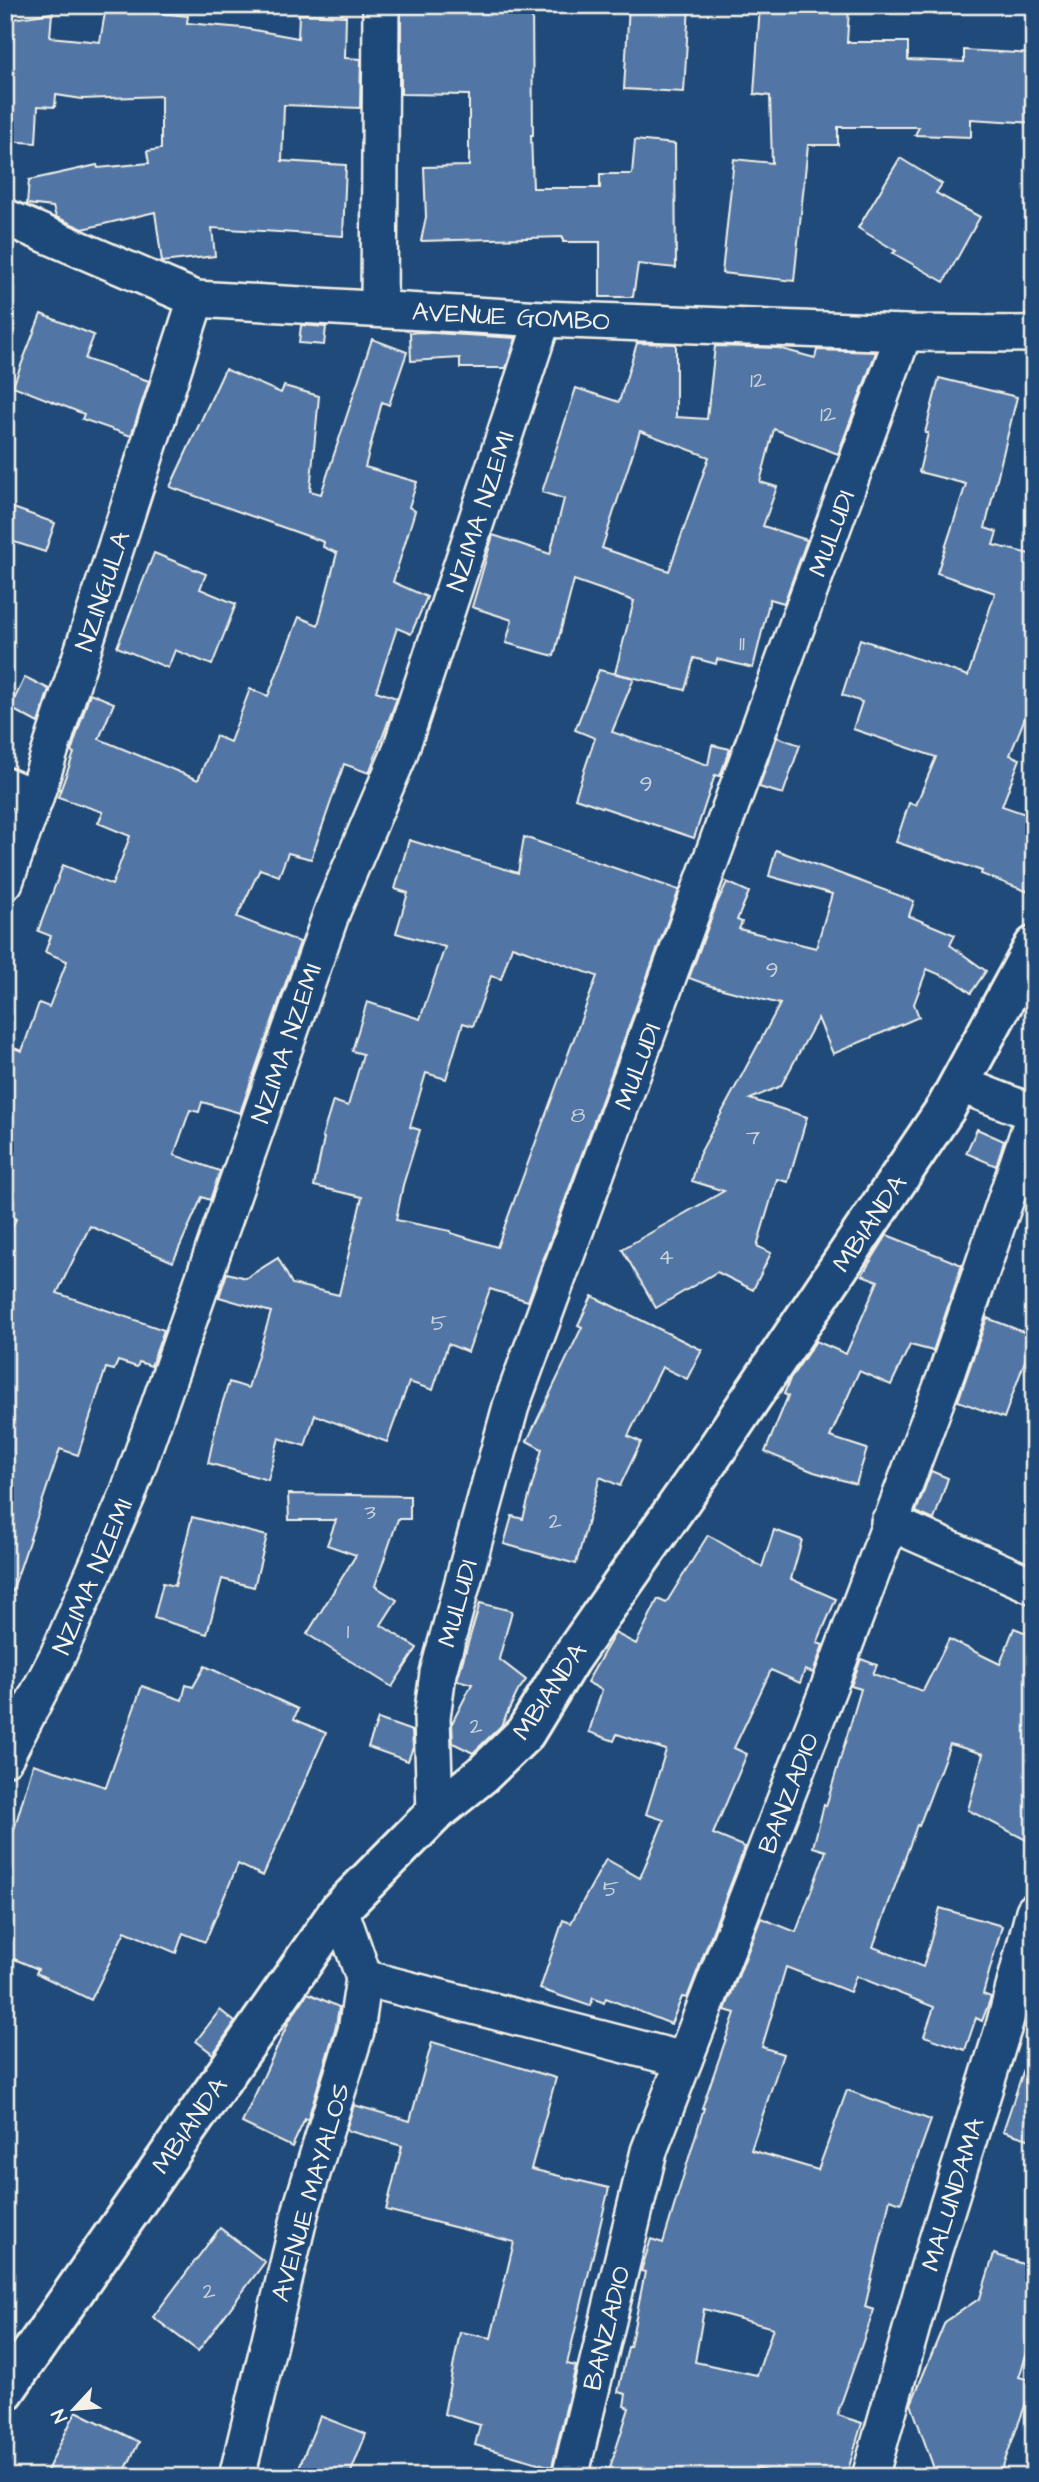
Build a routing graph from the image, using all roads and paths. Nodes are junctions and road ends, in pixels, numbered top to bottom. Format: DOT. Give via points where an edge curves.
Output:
graph roads {
  1 [pos="381,5"];
  2 [pos="5,218"];
  3 [pos="197,299"];
  4 [pos="379,308"];
  5 [pos="543,319"];
  6 [pos="904,334"];
  7 [pos="1034,334"];
  8 [pos="20,791"];
  9 [pos="5,882"];
  10 [pos="1034,946"];
  11 [pos="959,1084"];
  12 [pos="1034,1115"];
  13 [pos="889,1522"];
  14 [pos="1034,1586"];
  15 [pos="5,1758"];
  16 [pos="435,1812"];
  17 [pos="340,1909"];
  18 [pos="1034,1911"];
  19 [pos="364,1978"];
  20 [pos="684,2060"];
  21 [pos="5,2391"];
  22 [pos="237,2477"];
  23 [pos="570,2477"];
  24 [pos="870,2477"];
  1 -- 4 [label="street"];
  2 -- 3 [label="street, AVENUE GOMBO"];
  3 -- 4 [label="street, AVENUE GOMBO"];
  3 -- 8 [label="street, NZINGULA"];
  4 -- 5 [label="street, AVENUE GOMBO"];
  5 -- 6 [label="street, AVENUE GOMBO"];
  5 -- 15 [label="street, NZIMA NZEMI" via="399,755 334,909 128,1494 58,1655"];
  6 -- 7 [label="street, AVENUE GOMBO"];
  6 -- 16 [label="street, MULUDI" via="512,1406 438,1673 432,1717"];
  8 -- 9 [label="street, NZINGULA"];
  10 -- 11 [label="street, MBIANDA"];
  11 -- 12 [label="street, BANZADIO"];
  11 -- 16 [label="street, MBIANDA" via="570,1659 525,1733"];
  12 -- 13 [label="street, BANZADIO" via="947,1372"];
  13 -- 14 [label="street"];
  13 -- 20 [label="street, BANZADIO"];
  16 -- 17 [label="street, MBIANDA"];
  17 -- 19 [label="street, AVENUE MAYALOS"];
  17 -- 21 [label="street, MBIANDA"];
  18 -- 24 [label="street, MALUNDAMA"];
  19 -- 20 [label="street"];
  19 -- 22 [label="street, AVENUE MAYALOS" via="356,2031 302,2206"];
  20 -- 23 [label="street, BANZADIO" via="649,2151"];
}
